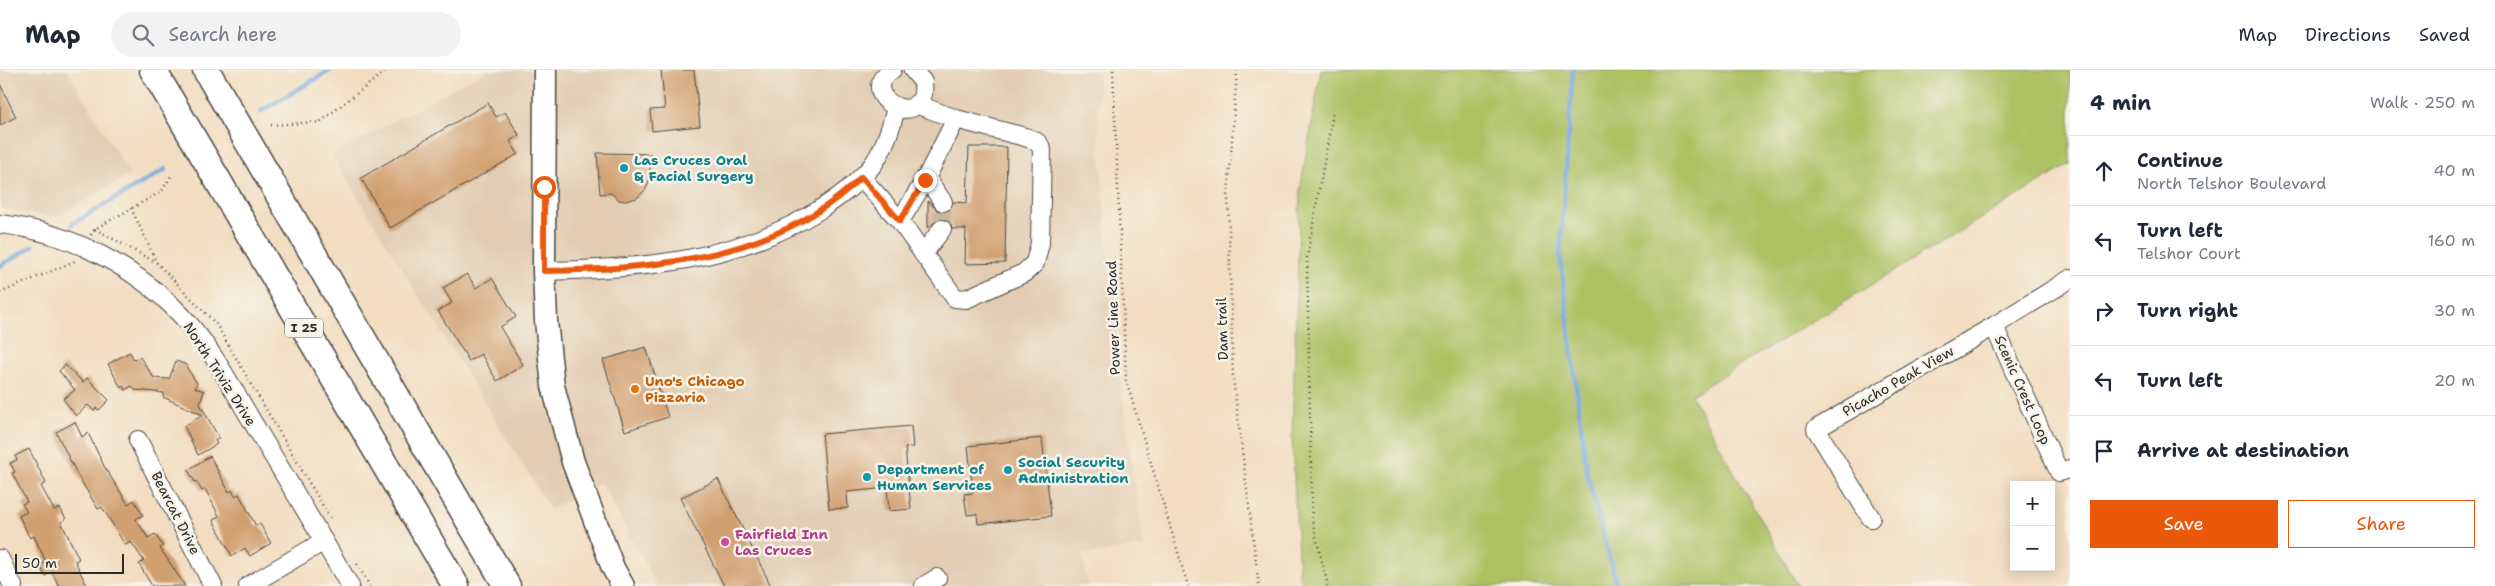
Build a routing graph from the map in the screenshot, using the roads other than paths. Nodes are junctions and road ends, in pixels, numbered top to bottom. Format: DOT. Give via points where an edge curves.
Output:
graph roads {
  1 [pos="149,70"];
  2 [pos="153,70"];
  3 [pos="206,70"];
  4 [pos="545,70"];
  5 [pos="892,70"];
  6 [pos="913,70"];
  7 [pos="916,104"];
  8 [pos="896,108"];
  9 [pos="176,110"];
  10 [pos="956,119"];
  11 [pos="861,177"];
  12 [pos="926,177"];
  13 [pos="942,202"];
  14 [pos="900,221"];
  15 [pos="0,224"];
  16 [pos="942,228"];
  17 [pos="924,254"];
  18 [pos="544,271"];
  19 [pos="2070,279"];
  20 [pos="1994,326"];
  21 [pos="138,440"];
  22 [pos="2070,469"];
  23 [pos="1872,518"];
  24 [pos="324,541"];
  25 [pos="0,558"];
  26 [pos="14,586"];
  27 [pos="214,586"];
  28 [pos="248,586"];
  29 [pos="350,586"];
  30 [pos="456,586"];
  31 [pos="507,586"];
  32 [pos="623,586"];
  1 -- 9 [label="highway"];
  2 -- 9 [label="highway, I 25"];
  3 -- 31 [label="highway"];
  4 -- 18 [label="main road"];
  5 -- 8 [label="street" via="884,78 882,92 884,99"];
  6 -- 7 [label="street" via="920,76 924,89"];
  7 -- 8 [label="street" via="907,109"];
  7 -- 10 [label="street"];
  8 -- 11 [label="street" via="891,128 872,166"];
  9 -- 30 [label="highway, I 25"];
  10 -- 12 [label="street"];
  10 -- 17 [label="street" via="1025,136 1040,145 1038,255 1024,273 961,300 955,298"];
  11 -- 14 [label="street"];
  11 -- 18 [label="street" via="844,195 798,223 759,240 712,254 608,270"];
  12 -- 13 [label="street"];
  12 -- 14 [label="street"];
  14 -- 17 [label="street"];
  15 -- 24 [label="street, North Triviz Drive" via="48,233 84,247 120,266 172,306 208,350"];
  16 -- 17 [label="street"];
  18 -- 32 [label="main road" via="552,376 562,427 588,504"];
  19 -- 20 [label="street, Picacho Peak View"];
  20 -- 22 [label="street, Scenic Crest Loop" via="2059,472"];
  20 -- 23 [label="street, Picacho Peak View" via="1816,429"];
  21 -- 27 [label="street, Bearcat Drive"];
  24 -- 28 [label="street"];
  24 -- 29 [label="street, North Triviz Drive"];
  25 -- 26 [label="street"];
}
